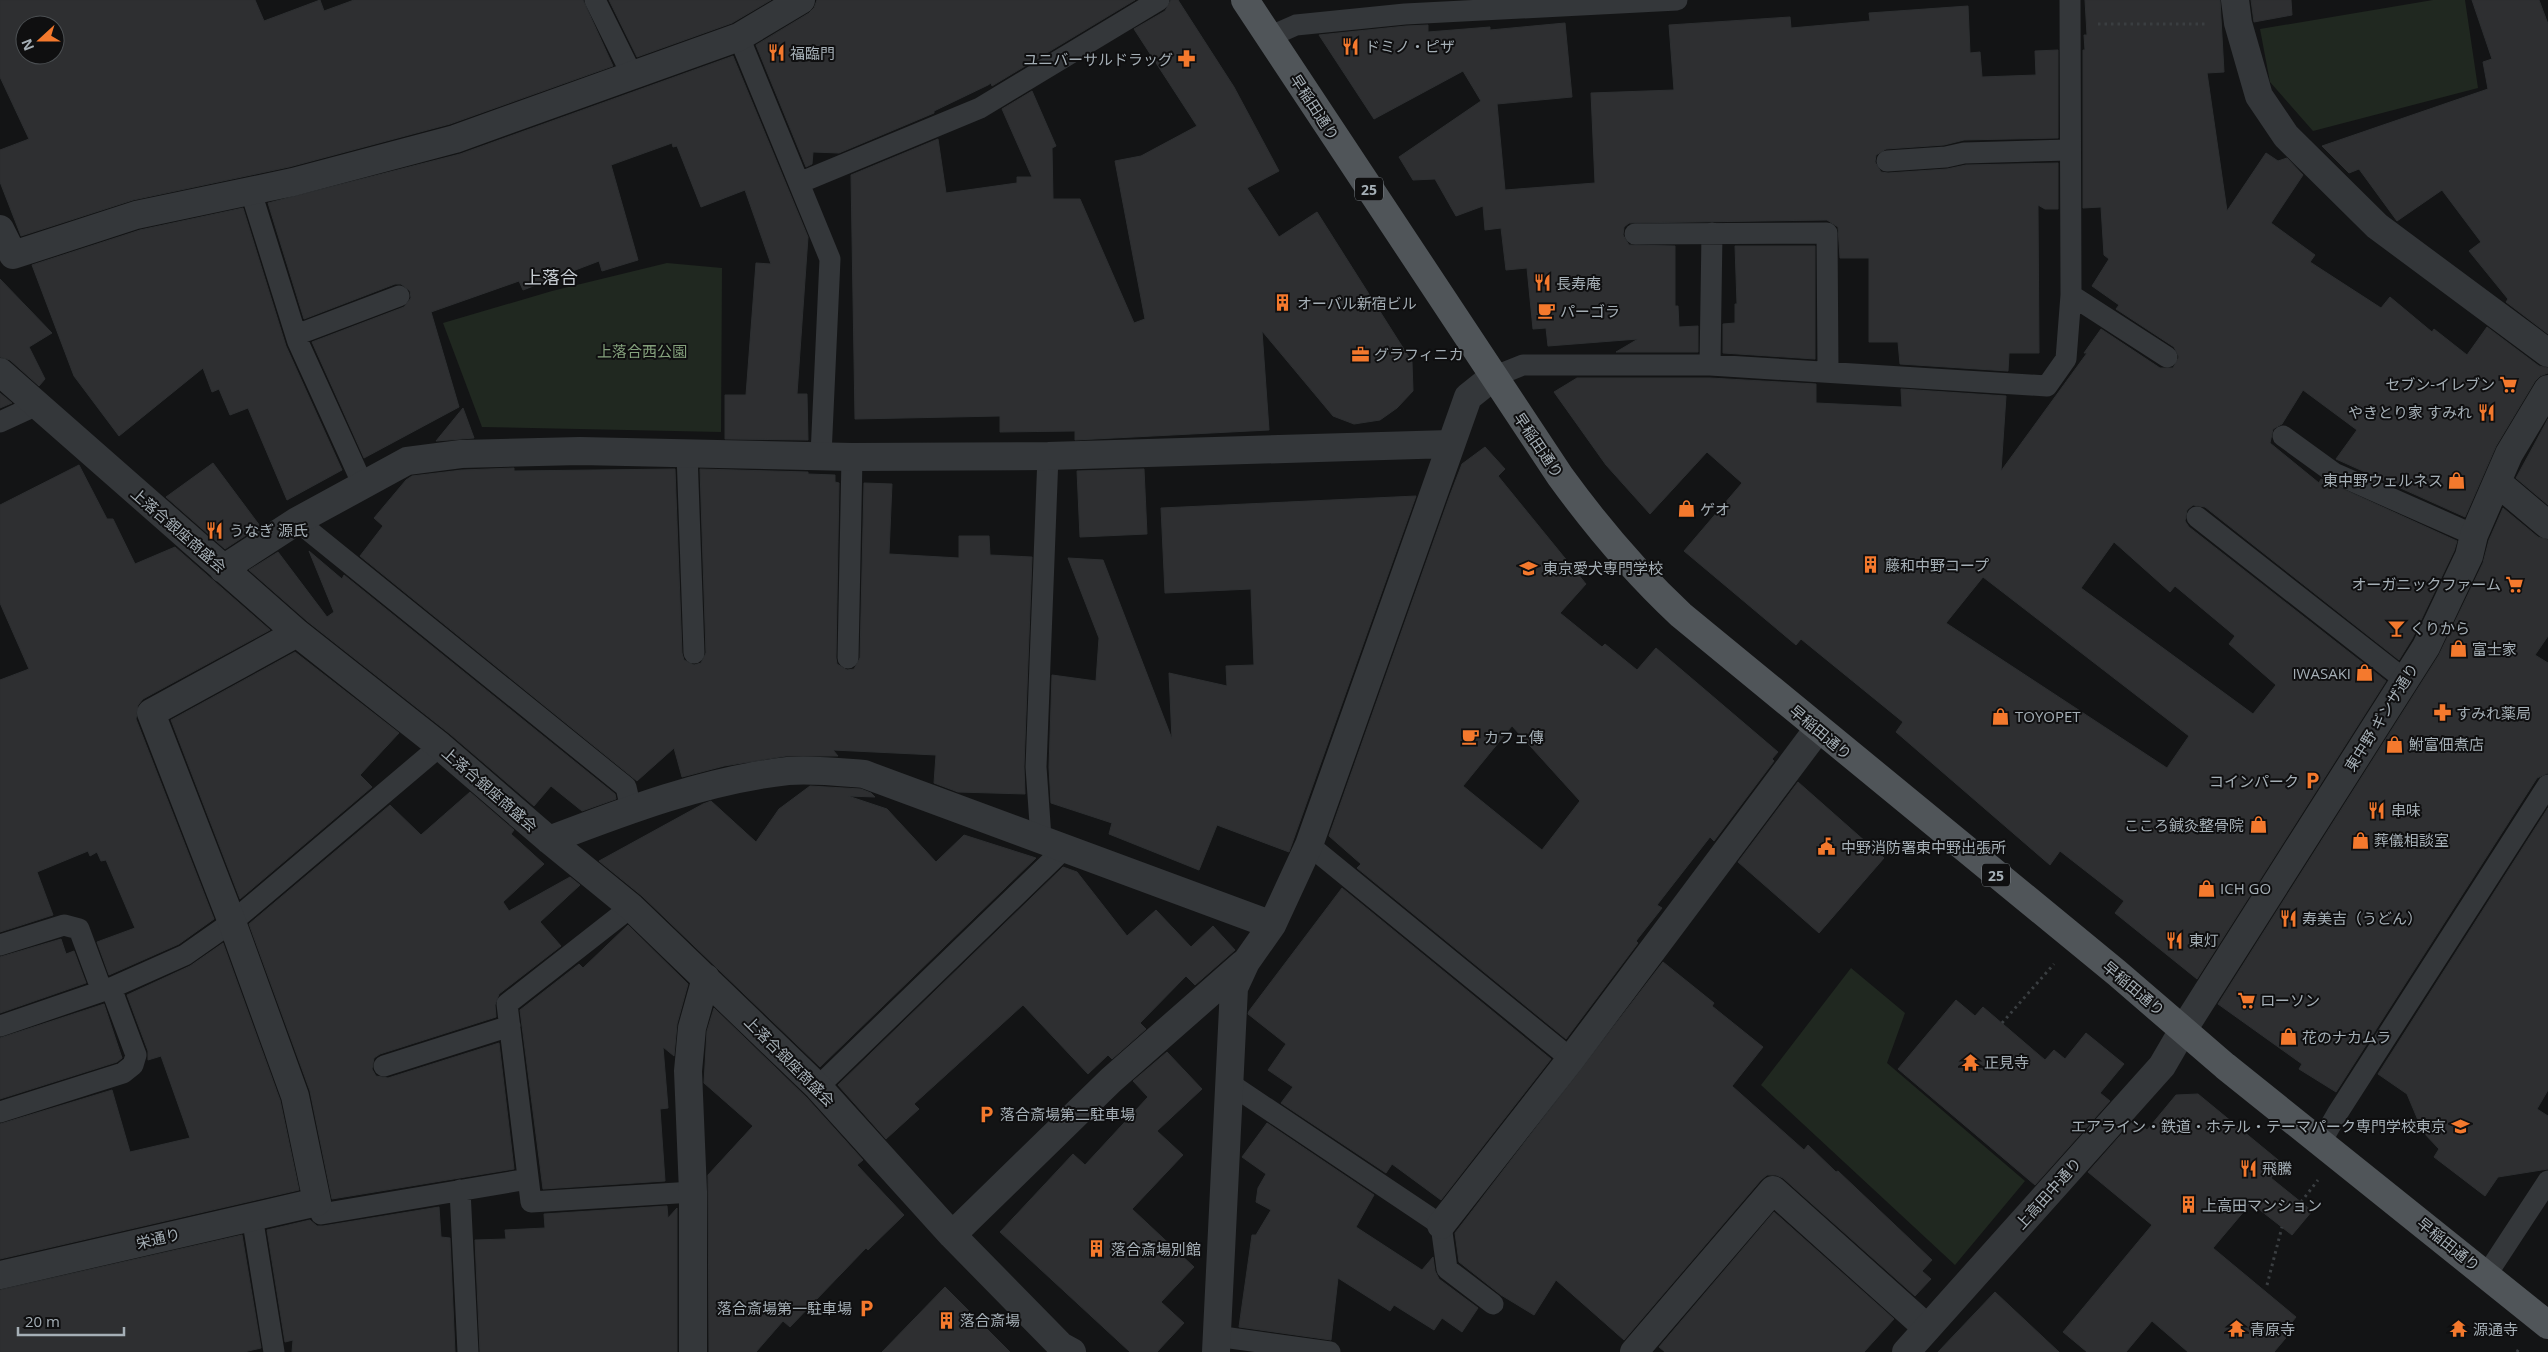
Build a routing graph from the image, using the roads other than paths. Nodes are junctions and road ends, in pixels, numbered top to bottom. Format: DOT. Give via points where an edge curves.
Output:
graph roads {
  1 [pos="595,0"];
  2 [pos="801,0"];
  3 [pos="1158,0"];
  4 [pos="1245,0"];
  5 [pos="1677,0"];
  6 [pos="2070,0"];
  7 [pos="2236,11"];
  8 [pos="739,37"];
  9 [pos="1269,37"];
  10 [pos="633,77"];
  11 [pos="2070,150"];
  12 [pos="1887,161"];
  13 [pos="799,183"];
  14 [pos="250,189"];
  15 [pos="0,229"];
  16 [pos="1712,233"];
  17 [pos="1635,234"];
  18 [pos="2072,295"];
  19 [pos="399,296"];
  20 [pos="296,334"];
  21 [pos="2548,353"];
  22 [pos="2167,357"];
  23 [pos="1710,365"];
  24 [pos="1828,371"];
  25 [pos="0,372"];
  26 [pos="1493,378"];
  27 [pos="2548,390"];
  28 [pos="37,405"];
  29 [pos="0,422"];
  30 [pos="2283,436"];
  31 [pos="1450,444"];
  32 [pos="687,453"];
  33 [pos="821,455"];
  34 [pos="1048,456"];
  35 [pos="852,457"];
  36 [pos="2498,483"];
  37 [pos="364,485"];
  38 [pos="2197,516"];
  39 [pos="297,521"];
  40 [pos="2548,525"];
  41 [pos="2474,536"];
  42 [pos="223,569"];
  43 [pos="297,634"];
  44 [pos="694,653"];
  45 [pos="848,658"];
  46 [pos="2405,680"];
  47 [pos="1818,729"];
  48 [pos="440,746"];
  49 [pos="2548,785"];
  50 [pos="631,809"];
  51 [pos="1041,838"];
  52 [pos="548,840"];
  53 [pos="1309,845"];
  54 [pos="1066,847"];
  55 [pos="631,907"];
  56 [pos="232,922"];
  57 [pos="1272,925"];
  58 [pos="0,945"];
  59 [pos="1246,962"];
  60 [pos="706,978"];
  61 [pos="107,990"];
  62 [pos="0,1026"];
  63 [pos="510,1026"];
  64 [pos="2183,1030"];
  65 [pos="1571,1059"];
  66 [pos="384,1066"];
  67 [pos="1229,1083"];
  68 [pos="818,1087"];
  69 [pos="0,1112"];
  70 [pos="2321,1142"];
  71 [pos="528,1179"];
  72 [pos="2548,1181"];
  73 [pos="460,1190"];
  74 [pos="693,1192"];
  75 [pos="317,1202"];
  76 [pos="252,1216"];
  77 [pos="1441,1225"];
  78 [pos="952,1235"];
  79 [pos="2487,1274"];
  80 [pos="0,1275"];
  81 [pos="1493,1304"];
  82 [pos="2548,1325"];
  83 [pos="1927,1328"];
  84 [pos="1216,1344"];
  85 [pos="274,1352"];
  86 [pos="468,1352"];
  87 [pos="693,1352"];
  88 [pos="1072,1352"];
  89 [pos="1330,1352"];
  90 [pos="1634,1352"];
  91 [pos="1906,1352"];
  1 -- 10 [label="lane"];
  2 -- 8 [label="street"];
  3 -- 13 [label="lane" via="980,108"];
  4 -- 9 [label="main road, 早稲田通り / 25"];
  5 -- 9 [label="lane" via="1405,14 1296,25"];
  6 -- 11 [label="lane"];
  7 -- 21 [label="street" via="2259,96 2286,136 2377,226"];
  8 -- 10 [label="street"];
  8 -- 13 [label="lane"];
  9 -- 26 [label="main road, 早稲田通り / 25"];
  10 -- 14 [label="street" via="454,139 293,182"];
  11 -- 12 [label="lane" via="1964,153"];
  11 -- 18 [label="lane"];
  13 -- 33 [label="lane" via="830,259"];
  14 -- 15 [label="street" via="136,215 13,255"];
  14 -- 20 [label="lane"];
  16 -- 17 [label="lane"];
  16 -- 23 [label="lane"];
  16 -- 24 [label="lane" via="1827,233"];
  18 -- 22 [label="lane"];
  18 -- 24 [label="lane" via="2066,359 2047,386"];
  19 -- 20 [label="lane"];
  20 -- 37 [label="lane"];
  23 -- 24 [label="lane"];
  23 -- 26 [label="lane" via="1523,365"];
  25 -- 28 [label="street, 上落合銀座商盛会"];
  26 -- 31 [label="street" via="1468,397"];
  26 -- 47 [label="main road, 早稲田通り / 25" via="1593,522 1641,578"];
  27 -- 36 [label="street, 東中野 ギンザ通り" via="2509,454"];
  28 -- 29 [label="lane"];
  28 -- 42 [label="street, 上落合銀座商盛会"];
  30 -- 41 [label="lane" via="2334,474"];
  31 -- 34 [label="street"];
  31 -- 53 [label="street"];
  32 -- 33 [label="street"];
  32 -- 37 [label="street" via="505,451 461,454 407,461"];
  32 -- 44 [label="lane"];
  33 -- 35 [label="street"];
  34 -- 35 [label="street"];
  34 -- 51 [label="lane" via="1036,767"];
  35 -- 45 [label="lane"];
  36 -- 40 [label="street"];
  36 -- 41 [label="street, 東中野 ギンザ通り"];
  37 -- 39 [label="street"];
  38 -- 46 [label="lane"];
  39 -- 42 [label="street"];
  39 -- 50 [label="lane" via="626,787"];
  41 -- 46 [label="street, 東中野 ギンザ通り" via="2465,564 2426,647"];
  42 -- 43 [label="street, 上落合銀座商盛会"];
  43 -- 48 [label="street, 上落合銀座商盛会"];
  43 -- 56 [label="street" via="151,713"];
  46 -- 64 [label="street, 東中野 ギンザ通り"];
  47 -- 64 [label="main road, 早稲田通り / 25"];
  47 -- 65 [label="street"];
  48 -- 52 [label="street, 上落合銀座商盛会"];
  48 -- 56 [label="lane"];
  49 -- 70 [label="lane"];
  50 -- 51 [label="street" via="723,784 788,772 826,770 864,774"];
  50 -- 52 [label="street"];
  51 -- 54 [label="street"];
  52 -- 55 [label="street, 上落合銀座商盛会"];
  53 -- 57 [label="street"];
  53 -- 65 [label="lane"];
  54 -- 57 [label="street"];
  54 -- 68 [label="lane"];
  55 -- 60 [label="street, 上落合銀座商盛会"];
  55 -- 63 [label="lane" via="507,1004"];
  56 -- 61 [label="lane" via="185,955"];
  56 -- 75 [label="street" via="295,1096"];
  57 -- 59 [label="street"];
  58 -- 61 [label="lane" via="64,925 79,929"];
  59 -- 67 [label="street" via="1234,988"];
  59 -- 78 [label="street" via="1111,1080"];
  60 -- 68 [label="street, 上落合銀座商盛会"];
  60 -- 74 [label="street" via="692,1028 688,1071"];
  61 -- 62 [label="lane"];
  61 -- 69 [label="lane" via="136,1055 133,1065 122,1073"];
  63 -- 66 [label="lane"];
  63 -- 71 [label="lane"];
  64 -- 70 [label="main road, 早稲田通り / 25"];
  64 -- 83 [label="street, 上高田中通り" via="2162,1066"];
  65 -- 77 [label="street"];
  67 -- 77 [label="lane"];
  67 -- 84 [label="street"];
  68 -- 78 [label="street, 上落合銀座商盛会"];
  70 -- 79 [label="main road, 早稲田通り / 25"];
  71 -- 73 [label="lane"];
  71 -- 74 [label="lane" via="531,1202"];
  72 -- 79 [label="lane"];
  73 -- 75 [label="lane" via="321,1214"];
  73 -- 86 [label="lane"];
  74 -- 87 [label="street"];
  75 -- 76 [label="street, 栄通り"];
  76 -- 80 [label="street, 栄通り"];
  76 -- 85 [label="lane"];
  77 -- 81 [label="lane" via="1447,1269"];
  78 -- 88 [label="street, 上落合銀座商盛会" via="1061,1346"];
  79 -- 82 [label="main road, 早稲田通り / 25"];
  83 -- 90 [label="street" via="1773,1190"];
  83 -- 91 [label="street, 上高田中通り"];
  84 -- 89 [label="lane"];
}
